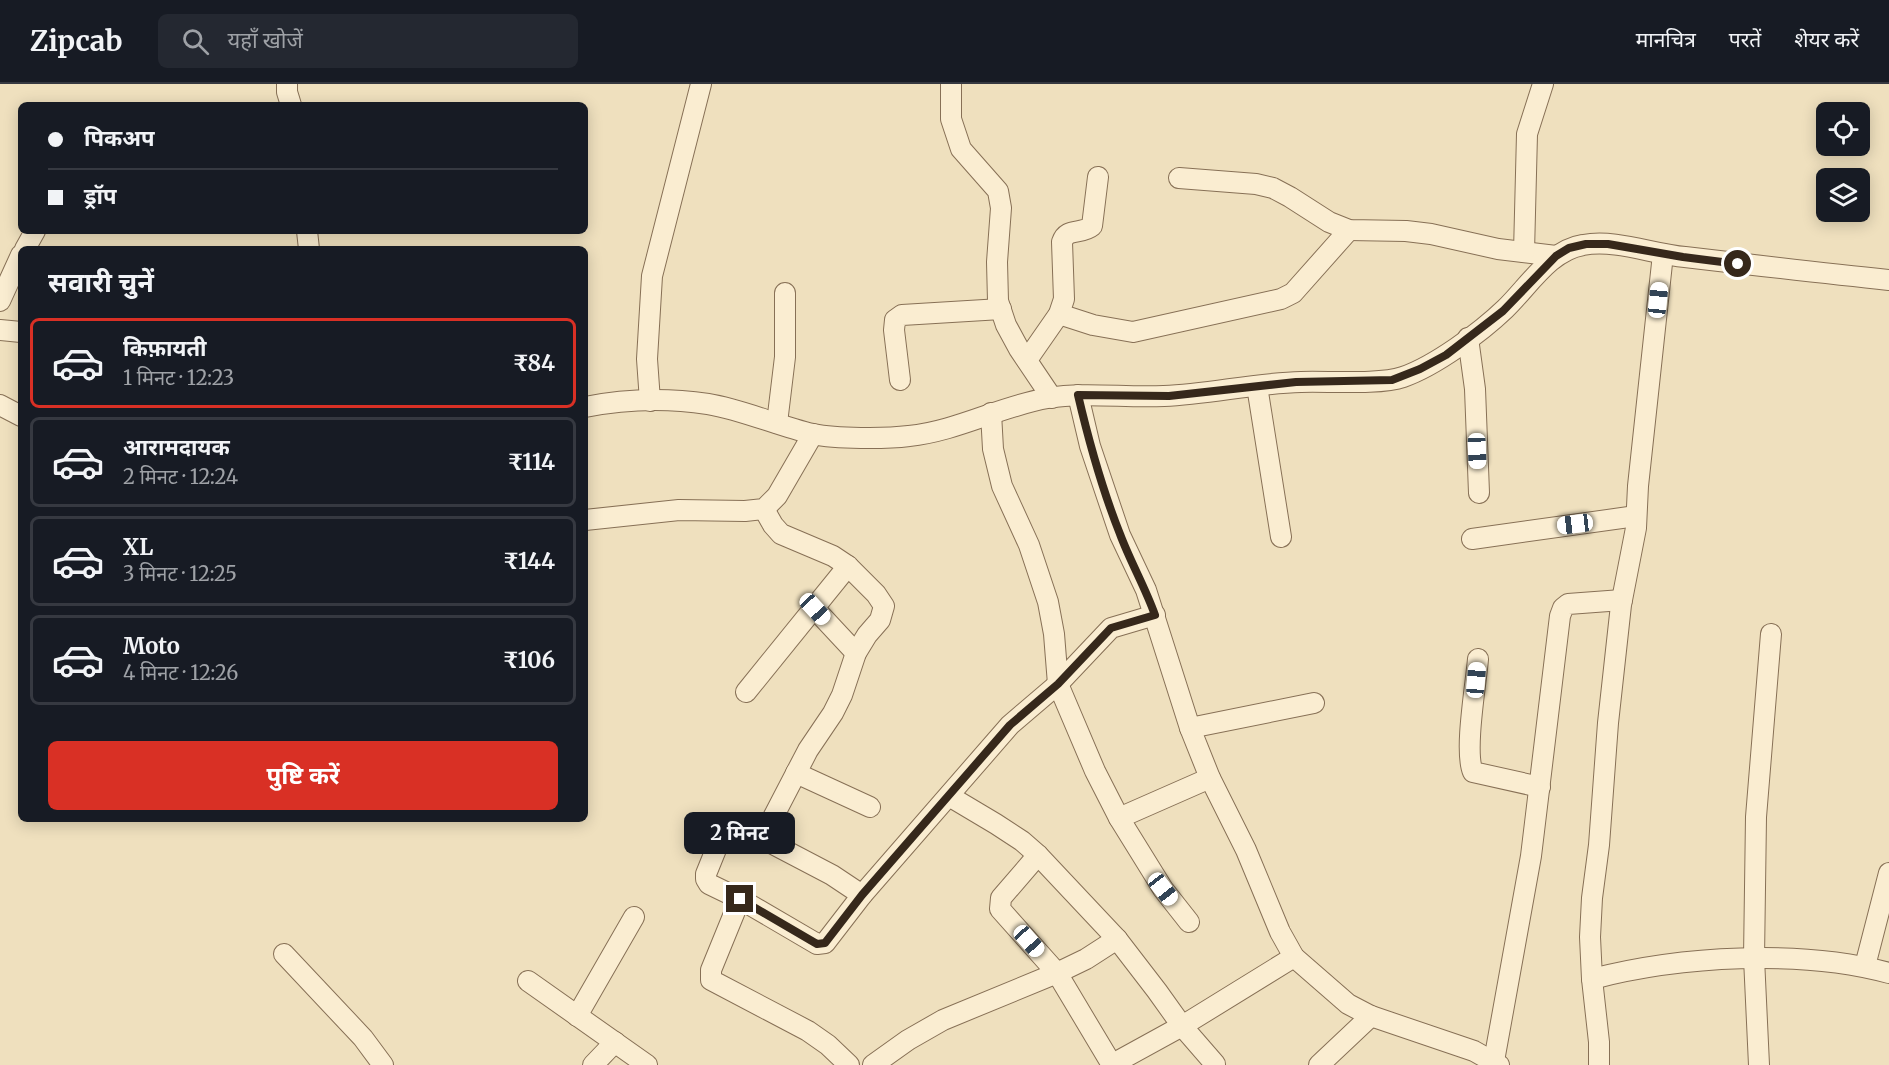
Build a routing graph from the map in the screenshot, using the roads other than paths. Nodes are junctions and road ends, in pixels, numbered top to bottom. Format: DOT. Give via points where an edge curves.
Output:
graph roads {
  1 [pos="287,84"];
  2 [pos="701,84"];
  3 [pos="951,84"];
  4 [pos="1543,84"];
  5 [pos="290,102"];
  6 [pos="1098,177"];
  7 [pos="1179,178"];
  8 [pos="1348,230"];
  9 [pos="1524,252"];
  10 [pos="1663,254"];
  11 [pos="1556,256"];
  12 [pos="18,262"];
  13 [pos="1889,280"];
  14 [pos="785,293"];
  15 [pos="0,301"];
  16 [pos="1001,309"];
  17 [pos="1059,314"];
  18 [pos="0,330"];
  19 [pos="18,332"];
  20 [pos="1468,338"];
  21 [pos="1027,360"];
  22 [pos="900,380"];
  23 [pos="1257,386"];
  24 [pos="1078,395"];
  25 [pos="1052,398"];
  26 [pos="650,401"];
  27 [pos="0,405"];
  28 [pos="588,406"];
  29 [pos="991,413"];
  30 [pos="18,414"];
  31 [pos="777,423"];
  32 [pos="813,434"];
  33 [pos="1479,493"];
  34 [pos="764,509"];
  35 [pos="1636,516"];
  36 [pos="588,520"];
  37 [pos="1281,537"];
  38 [pos="1473,538"];
  39 [pos="848,566"];
  40 [pos="1622,600"];
  41 [pos="815,609"];
  42 [pos="1155,615"];
  43 [pos="1771,634"];
  44 [pos="856,653"];
  45 [pos="1478,659"];
  46 [pos="1058,684"];
  47 [pos="746,692"];
  48 [pos="1314,703"];
  49 [pos="1190,728"];
  50 [pos="796,773"];
  51 [pos="1210,778"];
  52 [pos="1540,788"];
  53 [pos="949,796"];
  54 [pos="870,807"];
  55 [pos="1119,818"];
  56 [pos="721,837"];
  57 [pos="1038,855"];
  58 [pos="1889,873"];
  59 [pos="862,895"];
  60 [pos="740,899"];
  61 [pos="634,917"];
  62 [pos="1189,922"];
  63 [pos="1117,939"];
  64 [pos="284,954"];
  65 [pos="1294,957"];
  66 [pos="1754,958"];
  67 [pos="1865,966"];
  68 [pos="1057,973"];
  69 [pos="1889,973"];
  70 [pos="1592,979"];
  71 [pos="528,981"];
  72 [pos="577,1016"];
  73 [pos="1371,1016"];
  74 [pos="1182,1026"];
  75 [pos="615,1042"];
  76 [pos="1497,1063"];
  77 [pos="1215,1064"];
  78 [pos="383,1065"];
  79 [pos="593,1065"];
  80 [pos="647,1065"];
  81 [pos="849,1065"];
  82 [pos="873,1065"];
  83 [pos="1111,1065"];
  84 [pos="1318,1065"];
  85 [pos="1599,1065"];
  86 [pos="1759,1065"];
  1 -- 5 [label="street"];
  2 -- 26 [label="street" via="652,276 647,359"];
  3 -- 16 [label="street" via="951,119 961,150 998,191"];
  4 -- 9 [label="street" via="1527,134"];
  6 -- 17 [label="street" via="1092,226 1068,232 1062,242 1064,299"];
  7 -- 8 [label="street" via="1273,188"];
  8 -- 9 [label="street" via="1431,234"];
  8 -- 17 [label="street" via="1293,293 1281,299 1133,332"];
  9 -- 11 [label="street"];
  10 -- 11 [label="street" via="1586,244"];
  10 -- 13 [label="street"];
  10 -- 35 [label="street"];
  11 -- 20 [label="street" via="1503,311"];
  12 -- 15 [label="street"];
  14 -- 31 [label="street" via="785,357"];
  16 -- 21 [label="street"];
  16 -- 22 [label="street" via="902,315 895,321 894,330"];
  17 -- 21 [label="street"];
  18 -- 19 [label="street"];
  20 -- 23 [label="street" via="1446,355 1392,380"];
  20 -- 33 [label="street" via="1475,389"];
  21 -- 25 [label="street"];
  23 -- 24 [label="street" via="1169,396"];
  23 -- 37 [label="street"];
  24 -- 25 [label="street"];
  24 -- 42 [label="street" via="1090,446 1120,535"];
  25 -- 29 [label="street"];
  26 -- 28 [label="street"];
  26 -- 31 [label="street" via="711,405"];
  27 -- 30 [label="street"];
  29 -- 32 [label="street" via="909,436"];
  29 -- 46 [label="street" via="993,449 1002,486 1029,545 1048,602"];
  31 -- 32 [label="street"];
  32 -- 34 [label="street" via="777,496"];
  34 -- 36 [label="street" via="679,510"];
  34 -- 39 [label="street" via="782,534"];
  35 -- 38 [label="street"];
  35 -- 40 [label="street"];
  39 -- 41 [label="street"];
  39 -- 44 [label="street" via="884,606 880,620"];
  40 -- 52 [label="street" via="1568,604 1563,608"];
  40 -- 70 [label="street" via="1592,898"];
  41 -- 44 [label="street"];
  41 -- 47 [label="street"];
  42 -- 46 [label="street" via="1111,628"];
  42 -- 49 [label="street"];
  43 -- 66 [label="street" via="1756,817"];
  44 -- 50 [label="street" via="842,695"];
  45 -- 52 [label="street" via="1471,742 1473,772"];
  46 -- 53 [label="street" via="1010,725"];
  46 -- 55 [label="street"];
  48 -- 49 [label="street"];
  49 -- 51 [label="street"];
  50 -- 54 [label="street"];
  50 -- 59 [label="street" via="766,837"];
  51 -- 55 [label="street"];
  51 -- 65 [label="street"];
  52 -- 76 [label="street"];
  53 -- 57 [label="street"];
  53 -- 59 [label="street"];
  55 -- 62 [label="street" via="1163,889"];
  56 -- 60 [label="street" via="706,879"];
  57 -- 63 [label="street"];
  57 -- 68 [label="street" via="999,904"];
  58 -- 67 [label="street"];
  59 -- 60 [label="street" via="822,945"];
  60 -- 81 [label="street" via="711,970 711,980 808,1031"];
  61 -- 72 [label="street"];
  63 -- 68 [label="street"];
  63 -- 74 [label="street"];
  64 -- 78 [label="street" via="363,1038"];
  65 -- 73 [label="street" via="1348,1004"];
  65 -- 74 [label="street"];
  66 -- 67 [label="street"];
  66 -- 70 [label="street" via="1653,967"];
  66 -- 86 [label="street"];
  67 -- 69 [label="street"];
  68 -- 82 [label="street" via="943,1020"];
  68 -- 83 [label="street"];
  70 -- 85 [label="street"];
  71 -- 72 [label="street"];
  72 -- 75 [label="street"];
  73 -- 76 [label="street"];
  73 -- 84 [label="street"];
  74 -- 77 [label="street"];
  74 -- 83 [label="street"];
  75 -- 79 [label="street"];
  75 -- 80 [label="street"];
}
